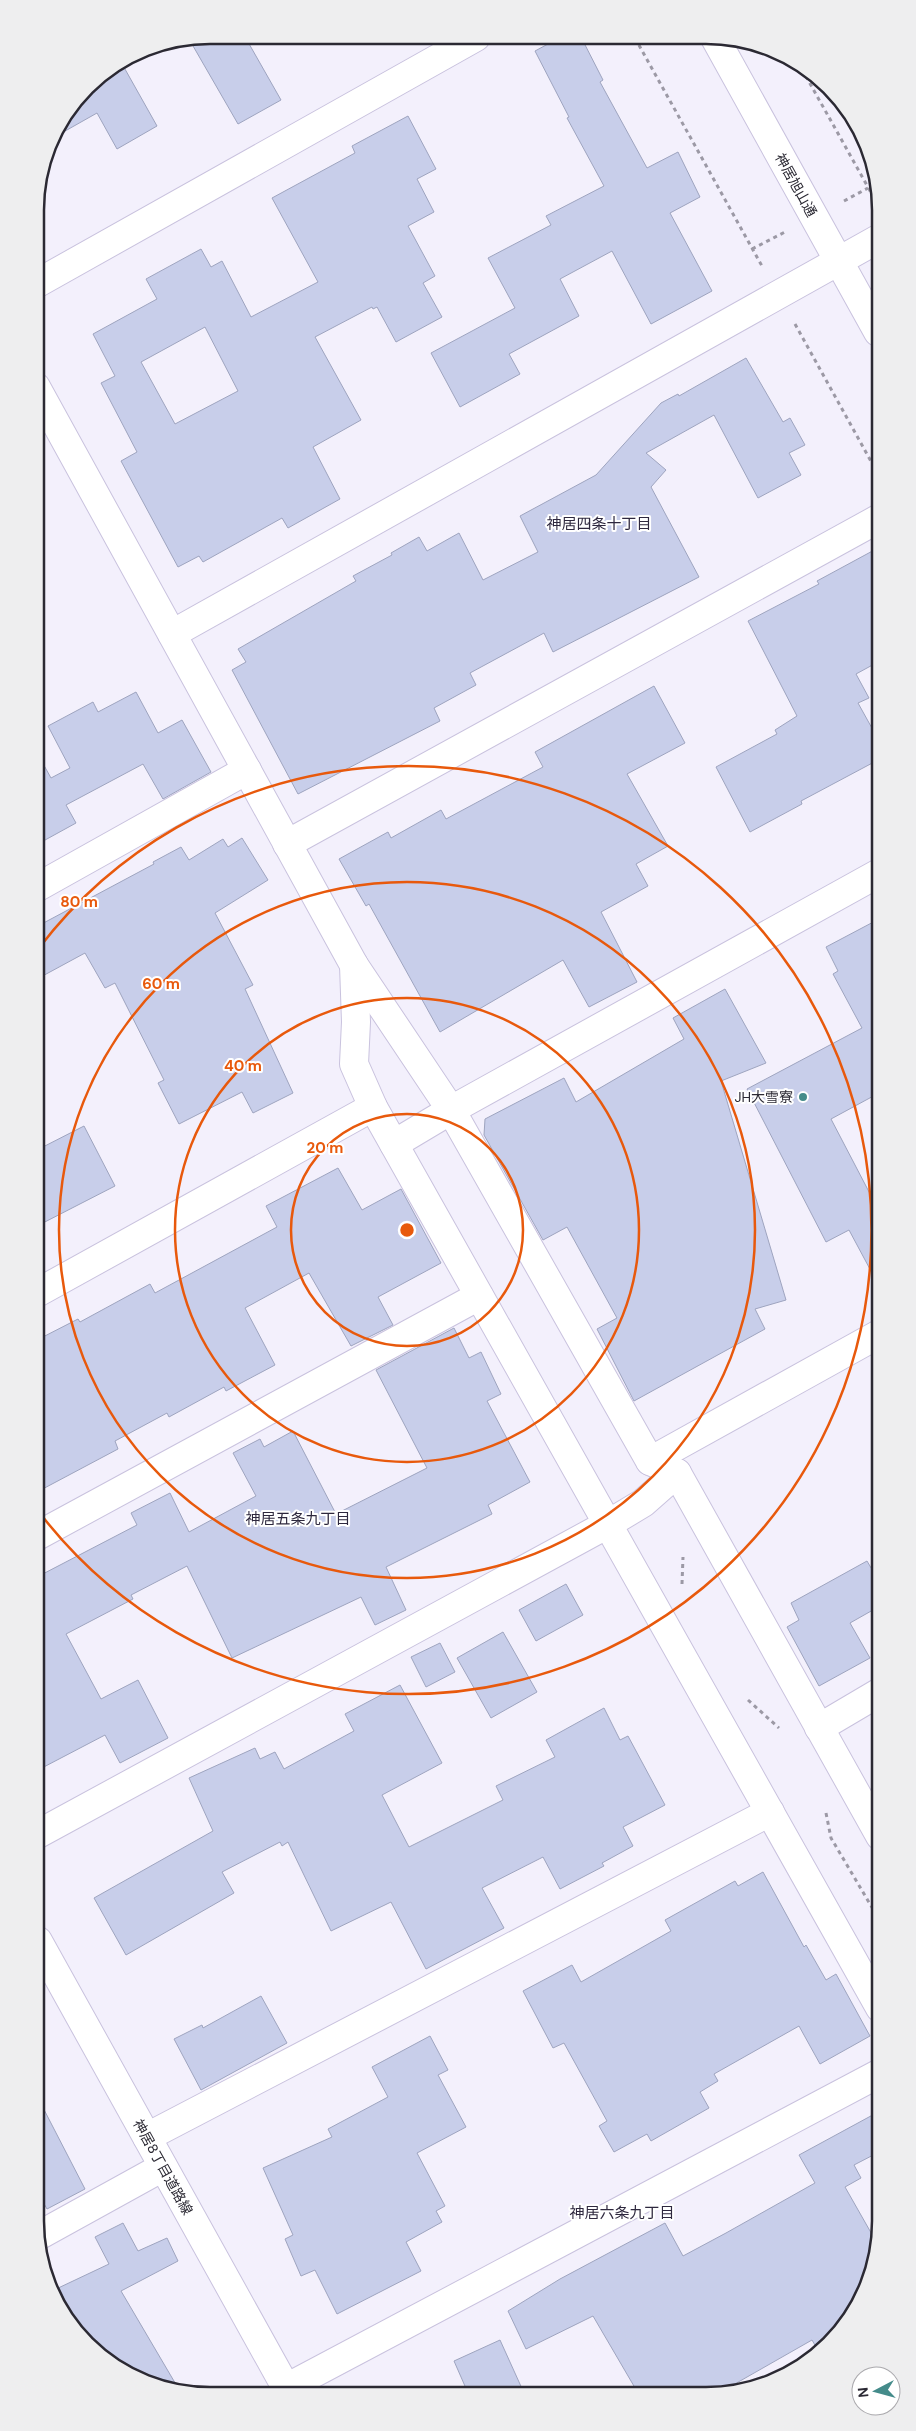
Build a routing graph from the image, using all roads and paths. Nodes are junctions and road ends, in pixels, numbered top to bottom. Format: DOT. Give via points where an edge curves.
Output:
graph roads {
  1 [pos="464,44"];
  2 [pos="638,44"];
  3 [pos="719,45"];
  4 [pos="807,78"];
  5 [pos="871,193"];
  6 [pos="872,243"];
  7 [pos="839,262"];
  8 [pos="44,280"];
  9 [pos="779,296"];
  10 [pos="872,321"];
  11 [pos="44,402"];
  12 [pos="872,463"];
  13 [pos="872,522"];
  14 [pos="172,634"];
  15 [pos="247,770"];
  16 [pos="287,844"];
  17 [pos="872,877"];
  18 [pos="44,884"];
  19 [pos="354,965"];
  20 [pos="373,1107"];
  21 [pos="451,1110"];
  22 [pos="394,1144"];
  23 [pos="44,1288"];
  24 [pos="479,1296"];
  25 [pos="872,1338"];
  26 [pos="650,1461"];
  27 [pos="676,1473"];
  28 [pos="608,1524"];
  29 [pos="44,1532"];
  30 [pos="872,1697"];
  31 [pos="819,1728"];
  32 [pos="770,1812"];
  33 [pos="872,1822"];
  34 [pos="44,1831"];
  35 [pos="44,1952"];
  36 [pos="872,1994"];
  37 [pos="872,2077"];
  38 [pos="147,2138"];
  39 [pos="163,2167"];
  40 [pos="44,2232"];
  41 [pos="286,2387"];
  42 [pos="294,2387"];
  1 -- 8 [label="street"];
  2 -- 9 [label="path"];
  3 -- 7 [label="street, 神居旭山通"];
  4 -- 5 [label="path"];
  6 -- 7 [label="street"];
  7 -- 9 [label="street"];
  7 -- 10 [label="street, 神居旭山通"];
  9 -- 12 [label="path"];
  9 -- 14 [label="street"];
  11 -- 14 [label="street"];
  13 -- 16 [label="street"];
  14 -- 15 [label="street"];
  15 -- 16 [label="street"];
  15 -- 18 [label="street"];
  16 -- 19 [label="street"];
  17 -- 21 [label="street"];
  19 -- 20 [label="street" via="354,1064"];
  19 -- 21 [label="street"];
  20 -- 22 [label="street"];
  20 -- 23 [label="street"];
  21 -- 22 [label="street"];
  21 -- 26 [label="street"];
  22 -- 24 [label="street"];
  24 -- 28 [label="street"];
  24 -- 29 [label="street"];
  25 -- 26 [label="street"];
  26 -- 27 [label="street"];
  27 -- 28 [label="street" via="643,1504"];
  27 -- 31 [label="street"];
  28 -- 32 [label="street"];
  28 -- 34 [label="street"];
  30 -- 31 [label="street"];
  31 -- 33 [label="street"];
  32 -- 36 [label="street"];
  32 -- 38 [label="street"];
  35 -- 38 [label="street, 神居8丁目道路線"];
  37 -- 42 [label="street"];
  38 -- 39 [label="street, 神居8丁目道路線"];
  39 -- 40 [label="street"];
  39 -- 41 [label="street, 神居8丁目道路線"];
}
